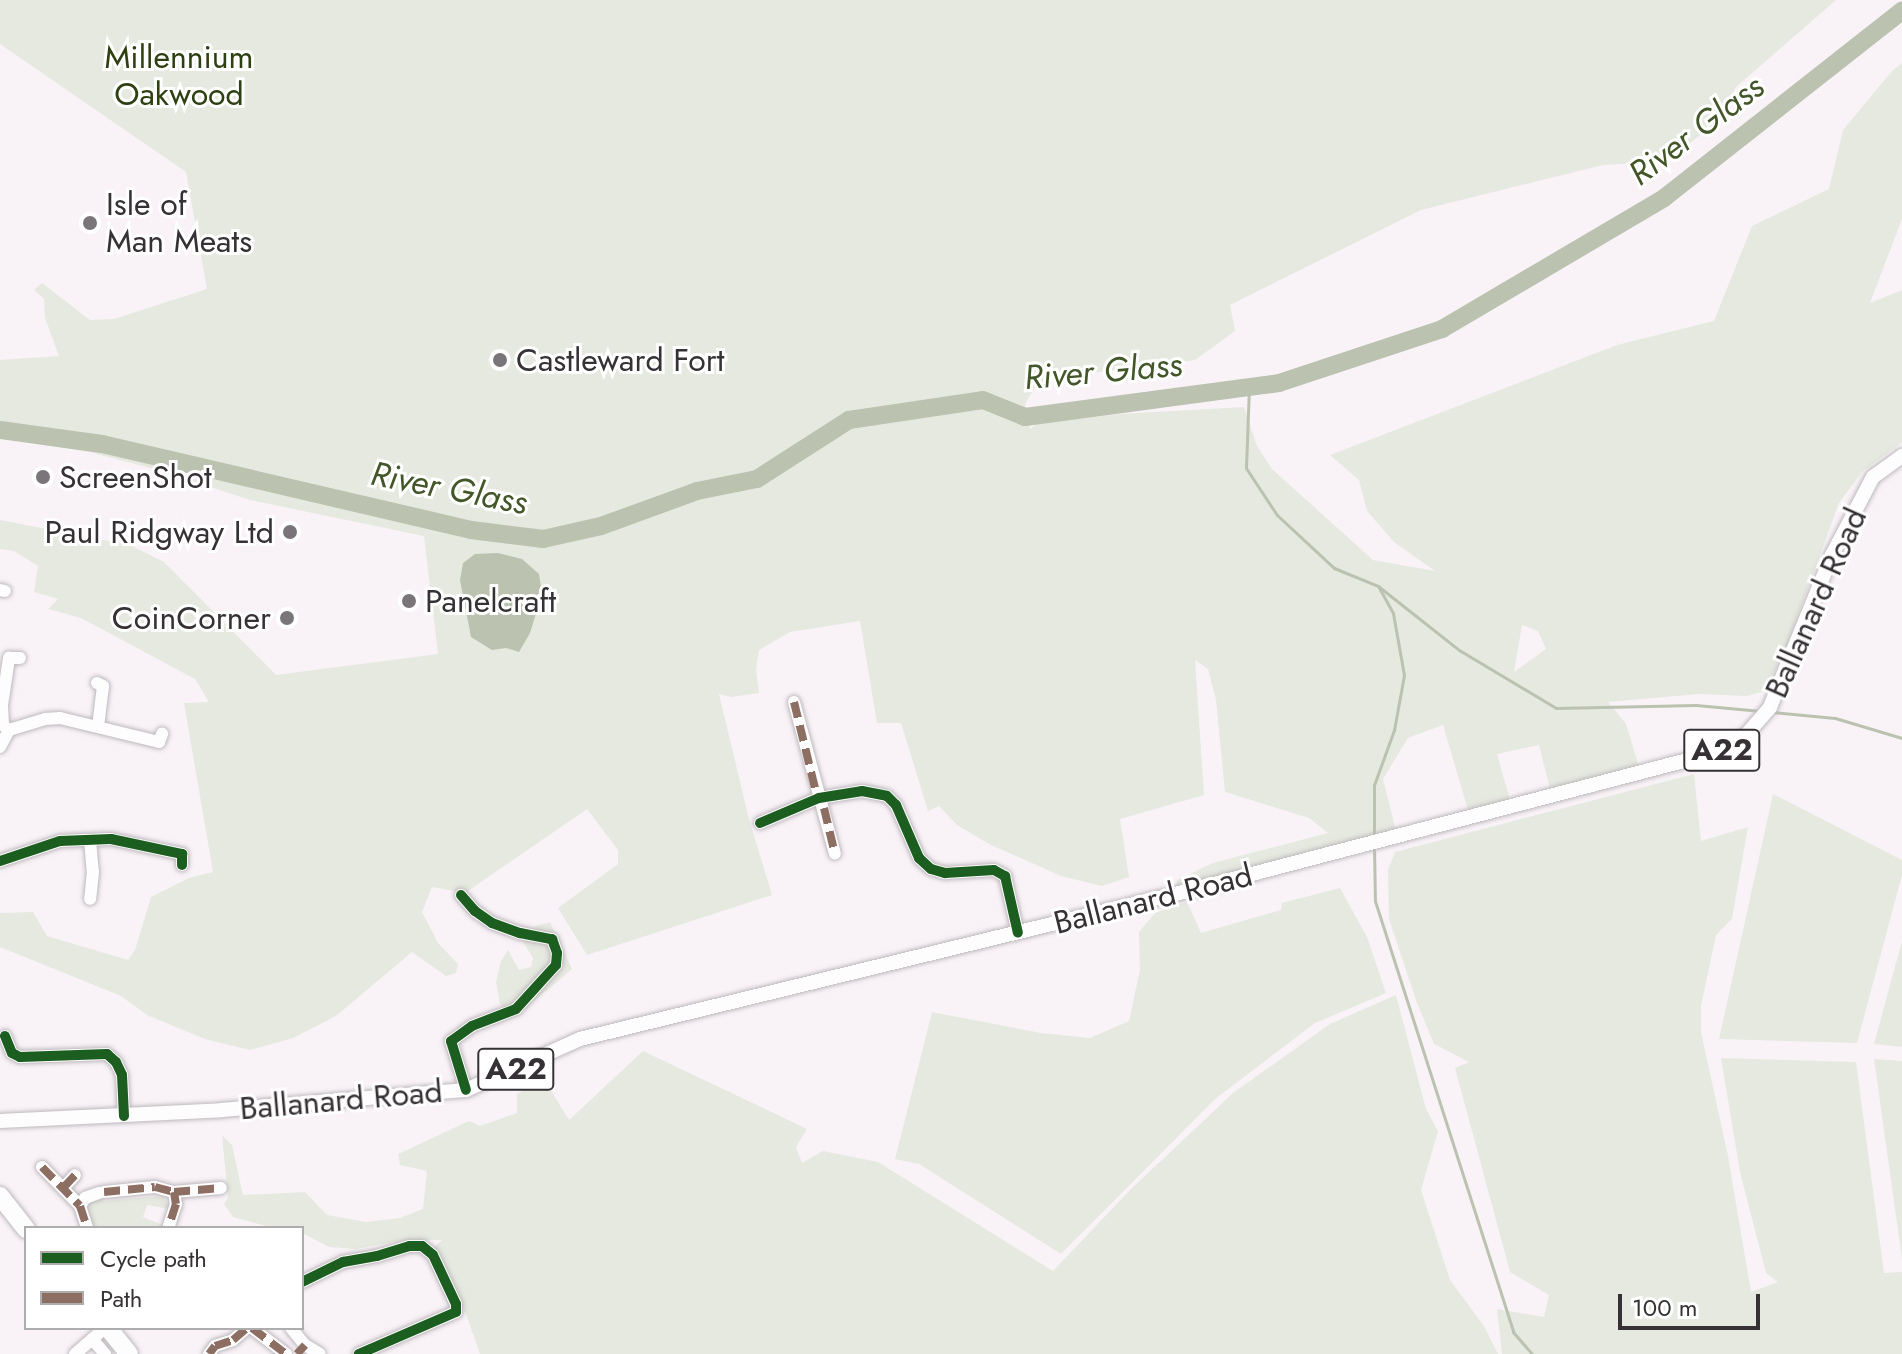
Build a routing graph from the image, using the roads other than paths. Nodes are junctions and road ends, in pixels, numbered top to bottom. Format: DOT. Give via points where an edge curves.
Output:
graph roads {
  1 [pos="1902,456"];
  2 [pos="0,647"];
  3 [pos="103,685"];
  4 [pos="794,702"];
  5 [pos="98,727"];
  6 [pos="9,730"];
  7 [pos="162,734"];
  8 [pos="0,747"];
  9 [pos="819,798"];
  10 [pos="760,823"];
  11 [pos="90,840"];
  12 [pos="835,854"];
  13 [pos="0,861"];
  14 [pos="182,865"];
  15 [pos="461,895"];
  16 [pos="90,899"];
  17 [pos="1018,933"];
  18 [pos="5,1036"];
  19 [pos="466,1090"];
  20 [pos="124,1116"];
  21 [pos="0,1121"];
  22 [pos="42,1167"];
  23 [pos="75,1175"];
  24 [pos="116,1177"];
  25 [pos="64,1187"];
  26 [pos="221,1188"];
  27 [pos="106,1192"];
  28 [pos="174,1192"];
  29 [pos="0,1196"];
  30 [pos="80,1206"];
  31 [pos="24,1226"];
  32 [pos="86,1226"];
  33 [pos="169,1226"];
  34 [pos="304,1281"];
  35 [pos="103,1330"];
  36 [pos="108,1330"];
  37 [pos="247,1330"];
  38 [pos="253,1330"];
  39 [pos="292,1330"];
  40 [pos="92,1339"];
  41 [pos="301,1350"];
  42 [pos="75,1354"];
  43 [pos="105,1354"];
  44 [pos="129,1354"];
  45 [pos="209,1354"];
  46 [pos="286,1354"];
  47 [pos="320,1354"];
  48 [pos="359,1354"];
  1 -- 17 [label="main road, Ballanard Road / A22" via="1873,477 1832,555 1770,707 1746,735 1718,752"];
  2 -- 6 [label="street" via="15,658 2,705 3,725"];
  3 -- 5 [label="street"];
  4 -- 9 [label="street"];
  5 -- 6 [label="street" via="60,718"];
  5 -- 7 [label="street" via="159,742"];
  6 -- 8 [label="street"];
  9 -- 10 [label="street"];
  9 -- 12 [label="street"];
  9 -- 17 [label="street" via="862,791 887,796 919,858 931,869 994,870 1005,876"];
  11 -- 13 [label="street" via="41,845"];
  11 -- 14 [label="street" via="111,839 182,854"];
  11 -- 16 [label="street"];
  15 -- 19 [label="street" via="492,923 552,939 557,953 556,965 516,1009 472,1026 451,1041"];
  17 -- 19 [label="main road, Ballanard Road / A22" via="580,1039"];
  18 -- 20 [label="street" via="12,1053 20,1057 107,1054 122,1075"];
  19 -- 20 [label="main road, Ballanard Road / A22"];
  20 -- 21 [label="main road, Ballanard Road / A22"];
  22 -- 25 [label="street"];
  23 -- 25 [label="street"];
  24 -- 27 [label="street"];
  25 -- 30 [label="street"];
  26 -- 28 [label="street"];
  27 -- 28 [label="street" via="155,1187"];
  27 -- 30 [label="street" via="85,1198"];
  28 -- 33 [label="street"];
  29 -- 31 [label="highway"];
  30 -- 32 [label="street"];
  34 -- 48 [label="street" via="343,1262 410,1246 422,1246 433,1255 456,1312"];
  35 -- 40 [label="street"];
  36 -- 44 [label="highway"];
  37 -- 45 [label="street"];
  38 -- 46 [label="street"];
  39 -- 41 [label="street"];
  40 -- 42 [label="street"];
  40 -- 43 [label="street"];
  41 -- 47 [label="street"];
}
